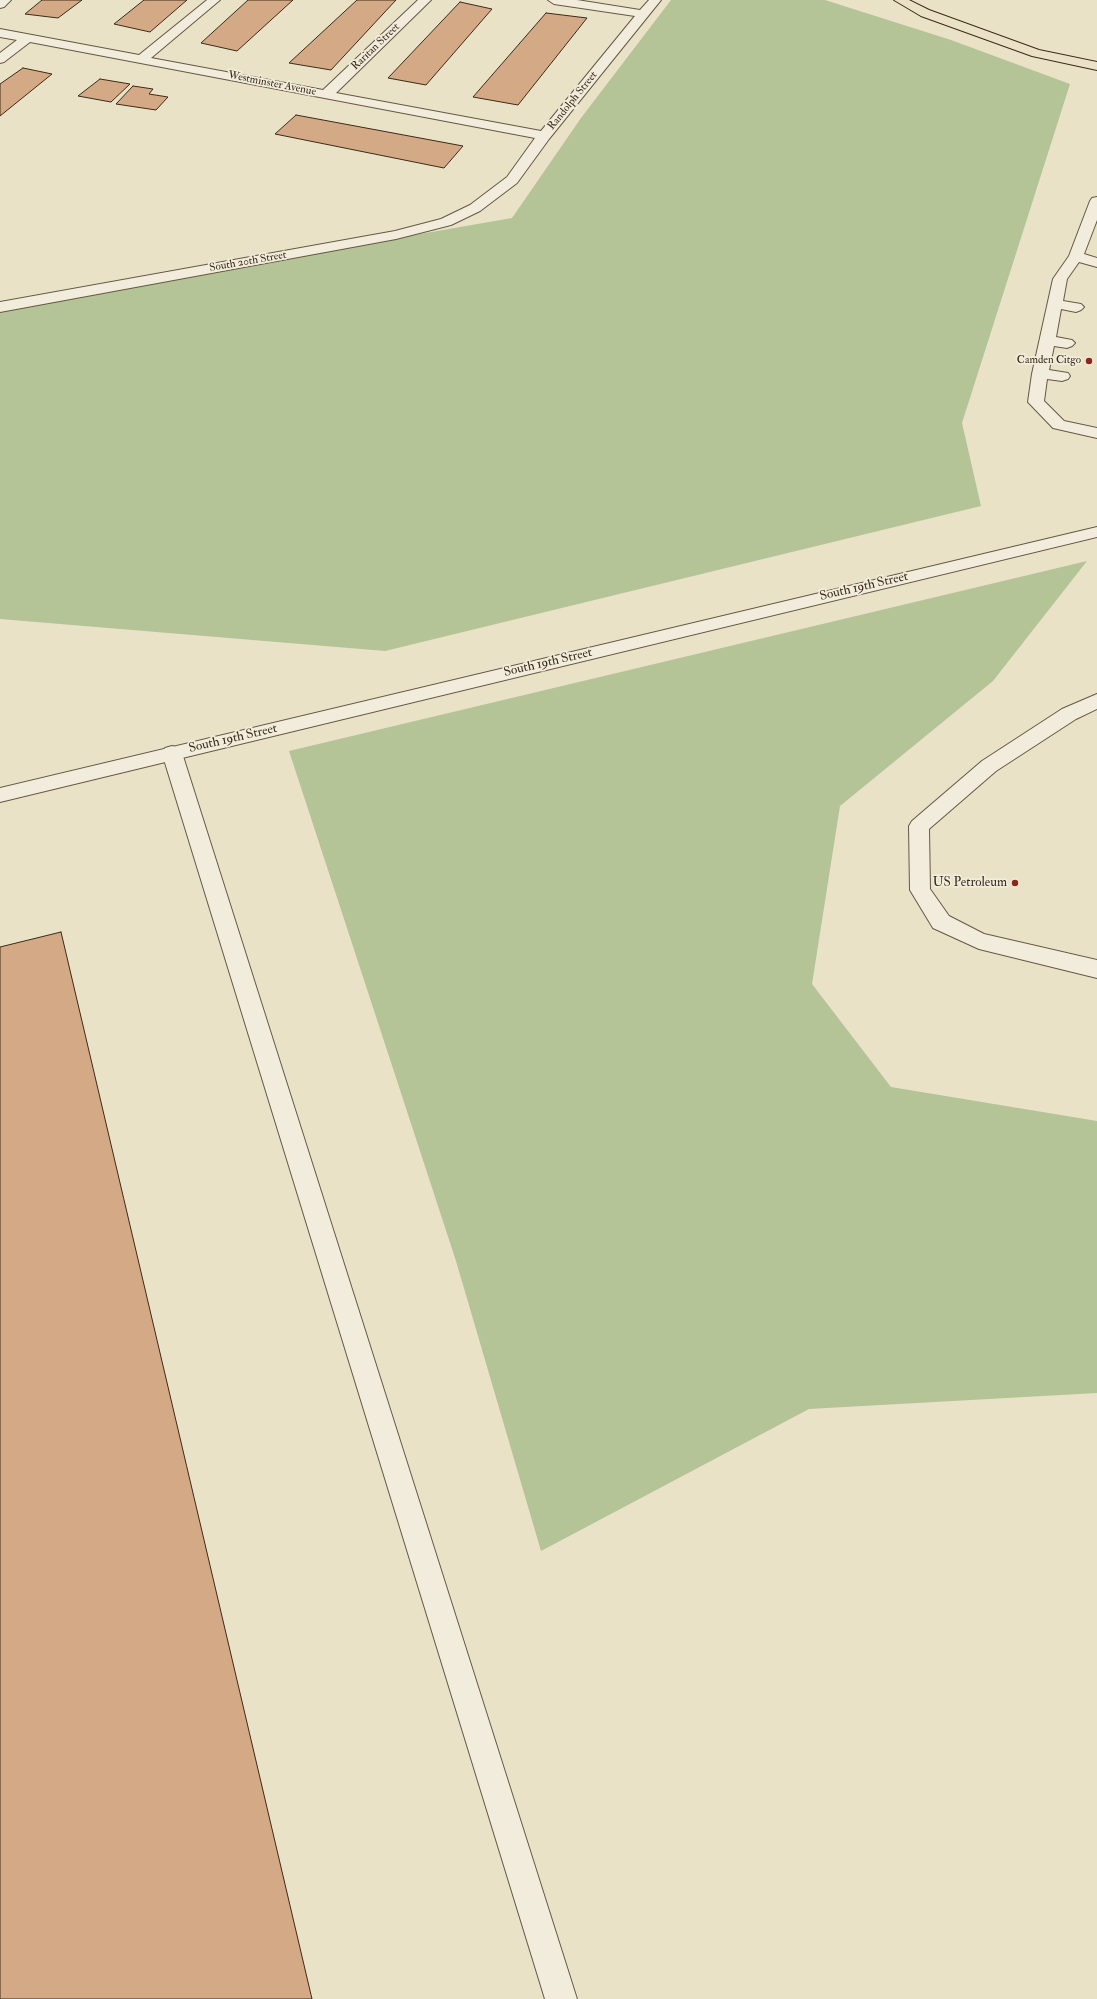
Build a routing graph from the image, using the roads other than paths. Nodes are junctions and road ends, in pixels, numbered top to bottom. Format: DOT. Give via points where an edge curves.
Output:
graph roads {
  1 [pos="5,0"];
  2 [pos="214,0"];
  3 [pos="425,0"];
  4 [pos="554,0"];
  5 [pos="655,0"];
  6 [pos="895,1"];
  7 [pos="0,4"];
  8 [pos="643,14"];
  9 [pos="0,33"];
  10 [pos="28,38"];
  11 [pos="1055,58"];
  12 [pos="0,59"];
  13 [pos="141,60"];
  14 [pos="1097,66"];
  15 [pos="1097,78"];
  16 [pos="327,94"];
  17 [pos="544,136"];
  18 [pos="489,198"];
  19 [pos="1097,201"];
  20 [pos="1076,256"];
  21 [pos="1097,263"];
  22 [pos="1055,304"];
  23 [pos="0,307"];
  24 [pos="1076,307"];
  25 [pos="1047,340"];
  26 [pos="1067,343"];
  27 [pos="1040,374"];
  28 [pos="1062,376"];
  29 [pos="1097,433"];
  30 [pos="1097,532"];
  31 [pos="1097,701"];
  32 [pos="172,753"];
  33 [pos="0,795"];
  34 [pos="1097,969"];
  35 [pos="561,1999"];
  1 -- 7 [label="street"];
  2 -- 13 [label="street"];
  3 -- 16 [label="street, Raritan Street"];
  4 -- 8 [label="street"];
  5 -- 8 [label="street, Randolph Street"];
  6 -- 11 [label="highway" via="975,32"];
  8 -- 17 [label="street, Randolph Street"];
  9 -- 10 [label="street, Westminster Avenue"];
  10 -- 12 [label="street"];
  10 -- 13 [label="street, Westminster Avenue"];
  11 -- 14 [label="highway"];
  11 -- 15 [label="highway"];
  13 -- 16 [label="street, Westminster Avenue"];
  16 -- 17 [label="street, Westminster Avenue"];
  17 -- 18 [label="street, Randolph Street" via="512,180"];
  18 -- 23 [label="street, South 20th Street" via="446,222 396,235"];
  19 -- 20 [label="street"];
  20 -- 21 [label="street"];
  20 -- 22 [label="street" via="1060,279"];
  22 -- 24 [label="street"];
  22 -- 25 [label="street"];
  25 -- 26 [label="street"];
  25 -- 27 [label="street"];
  27 -- 28 [label="street"];
  27 -- 29 [label="street" via="1036,402 1059,425"];
  30 -- 32 [label="street, South 19th Street"];
  31 -- 34 [label="street" via="1069,714 989,766 919,826 920,890 941,922 979,941"];
  32 -- 33 [label="street, South 19th Street"];
  32 -- 35 [label="street"];
}
